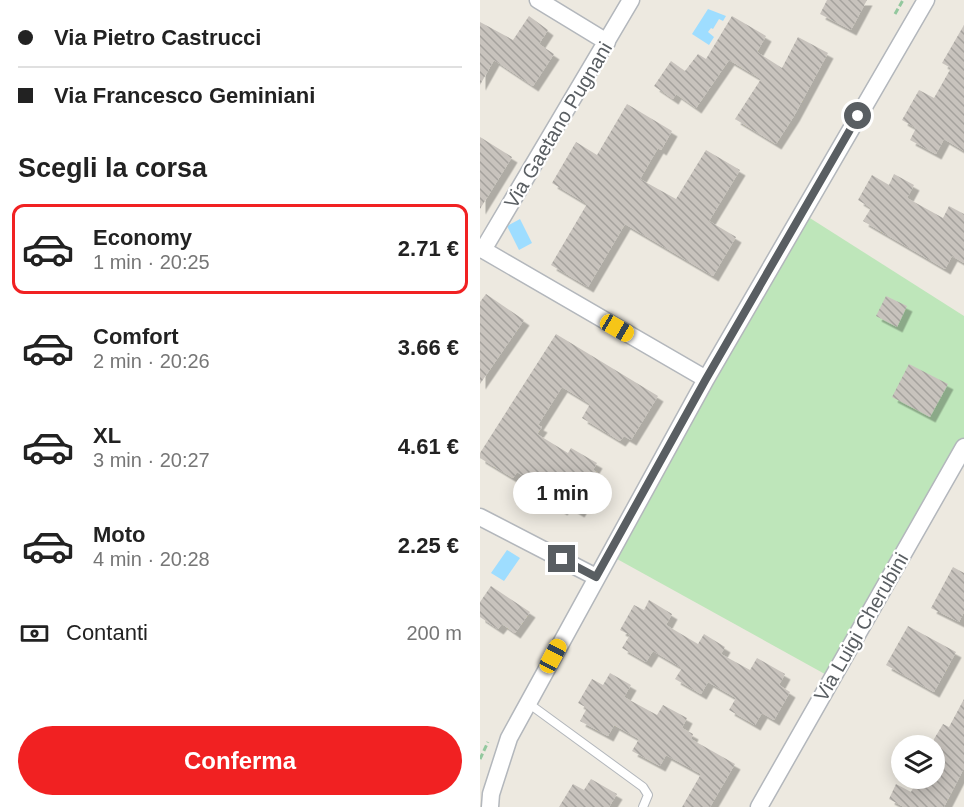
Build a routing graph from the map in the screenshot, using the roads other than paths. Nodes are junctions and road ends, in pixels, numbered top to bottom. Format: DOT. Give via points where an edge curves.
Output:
graph roads {
  1 [pos="538,0"];
  2 [pos="631,0"];
  3 [pos="926,0"];
  4 [pos="607,42"];
  5 [pos="482,249"];
  6 [pos="706,379"];
  7 [pos="964,447"];
  8 [pos="480,517"];
  9 [pos="596,577"];
  10 [pos="528,703"];
  11 [pos="487,799"];
  12 [pos="643,807"];
  13 [pos="759,807"];
  1 -- 4 [label="street"];
  2 -- 4 [label="street, Via Gaetano Pugnani"];
  3 -- 6 [label="street"];
  4 -- 5 [label="street, Via Gaetano Pugnani"];
  5 -- 6 [label="street"];
  6 -- 9 [label="street"];
  7 -- 13 [label="street, Via Luigi Cherubini"];
  8 -- 9 [label="street"];
  9 -- 10 [label="street"];
  10 -- 11 [label="street" via="509,738"];
  10 -- 12 [label="lane" via="644,787 648,795"];
}
